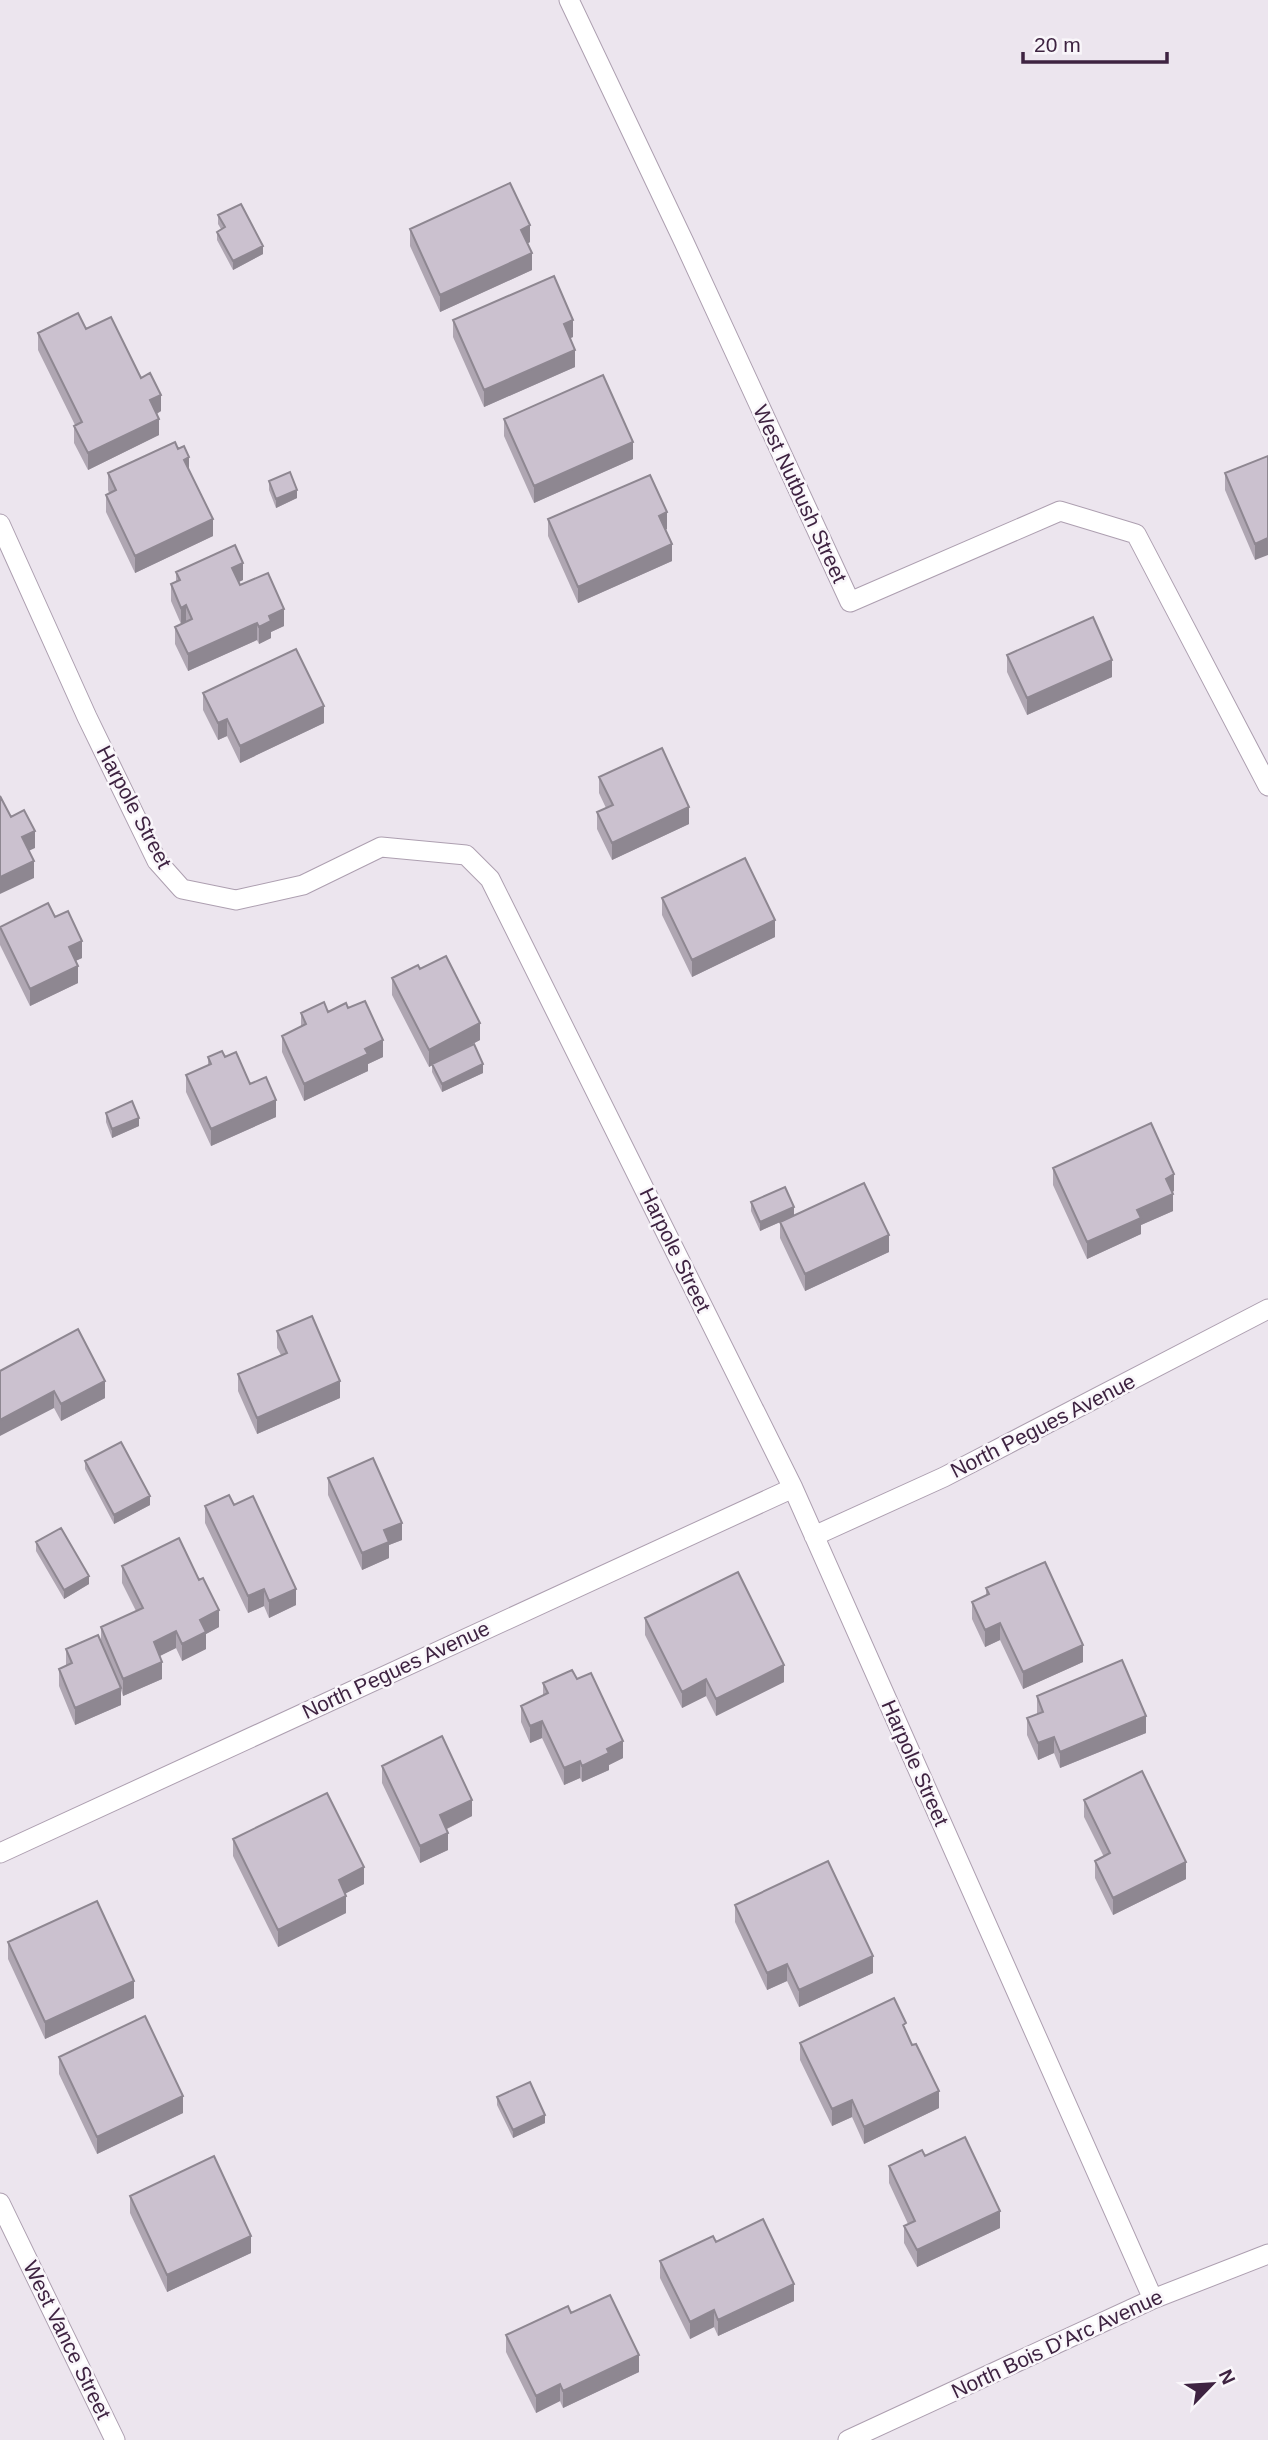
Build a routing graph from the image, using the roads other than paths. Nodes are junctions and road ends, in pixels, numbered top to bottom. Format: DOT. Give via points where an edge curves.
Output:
graph roads {
  1 [pos="569,0"];
  2 [pos="0,524"];
  3 [pos="1268,786"];
  4 [pos="1268,1309"];
  5 [pos="793,1488"];
  6 [pos="814,1536"];
  7 [pos="0,1853"];
  8 [pos="0,2203"];
  9 [pos="1268,2254"];
  10 [pos="1153,2299"];
  11 [pos="116,2440"];
  12 [pos="848,2440"];
  1 -- 3 [label="street, West Nutbush Street" via="850,602 1060,511 1136,534"];
  2 -- 5 [label="street, Harpole Street" via="158,861 182,889 236,900 303,885 381,847 466,855 490,879"];
  4 -- 6 [label="street, North Pegues Avenue" via="944,1476"];
  5 -- 6 [label="street, Harpole Street"];
  5 -- 7 [label="street, North Pegues Avenue"];
  6 -- 10 [label="street, Harpole Street"];
  8 -- 11 [label="street, West Vance Street"];
  9 -- 10 [label="street, North Bois D'Arc Avenue"];
  10 -- 12 [label="street, North Bois D'Arc Avenue"];
}
